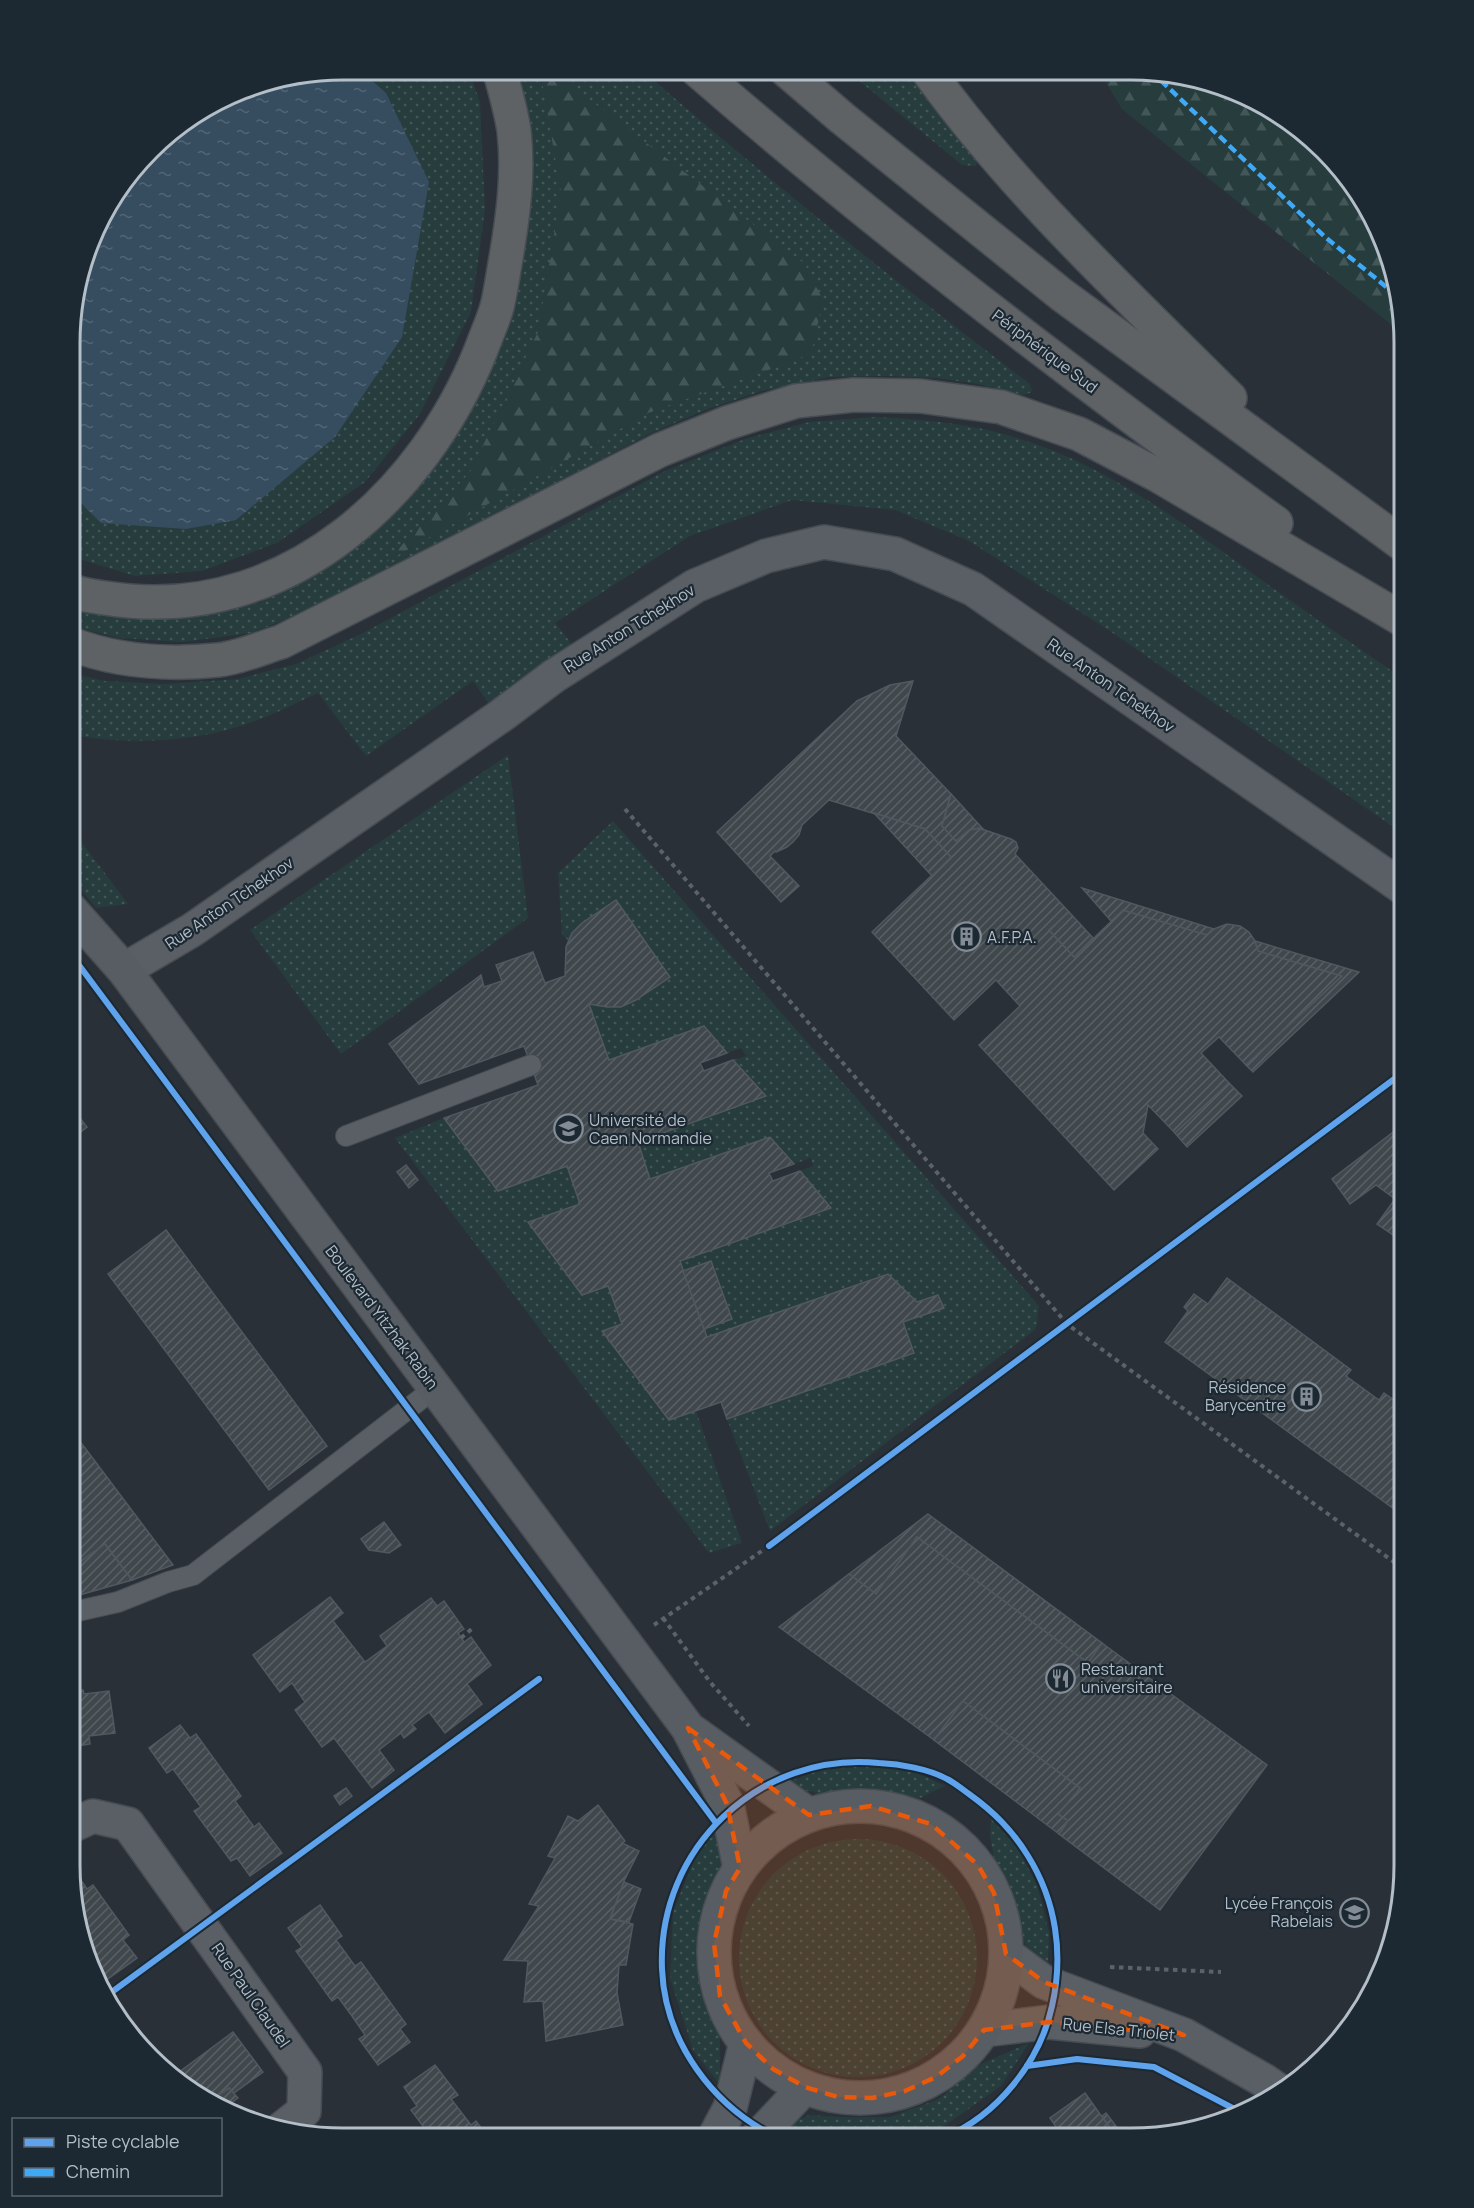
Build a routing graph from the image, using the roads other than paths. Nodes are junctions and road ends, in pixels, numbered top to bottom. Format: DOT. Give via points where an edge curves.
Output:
graph roads {
  1 [pos="502,80"];
  2 [pos="708,80"];
  3 [pos="798,80"];
  4 [pos="934,80"];
  5 [pos="1303,471"];
  6 [pos="1394,538"];
  7 [pos="80,594"];
  8 [pos="1394,608"];
  9 [pos="1394,615"];
  10 [pos="80,647"];
  11 [pos="1394,881"];
  12 [pos="80,920"];
  13 [pos="124,970"];
  14 [pos="531,1065"];
  15 [pos="346,1136"];
  16 [pos="435,1388"];
  17 [pos="80,1611"];
  18 [pos="688,1728"];
  19 [pos="809,1815"];
  20 [pos="80,1822"];
  21 [pos="740,1868"];
  22 [pos="1006,1954"];
  23 [pos="984,2030"];
  24 [pos="1184,2035"];
  25 [pos="746,2043"];
  26 [pos="1274,2087"];
  27 [pos="805,2088"];
  28 [pos="289,2123"];
  29 [pos="719,2128"];
  30 [pos="767,2128"];
  1 -- 7 [label="highway" via="516,159 514,211 497,308 470,378 409,471 380,505 347,533 312,558 273,578 232,593 193,600 163,602"];
  2 -- 8 [label="highway, Périphérique Sud" via="982,303"];
  3 -- 5 [label="highway" via="1062,295"];
  4 -- 5 [label="highway" via="1001,164 1056,223"];
  5 -- 6 [label="highway"];
  9 -- 10 [label="highway" via="1159,476 1079,434 1001,407 920,396 854,395 796,401 660,450 281,642 220,660 159,662 123,659"];
  11 -- 13 [label="street, Rue Anton Tchekhov" via="973,589 895,554 824,542 766,556 694,586 554,676 192,930"];
  12 -- 13 [label="street, Boulevard Yitzhak Rabin"];
  13 -- 16 [label="street, Boulevard Yitzhak Rabin"];
  14 -- 15 [label="lane"];
  16 -- 17 [label="lane" via="193,1575 118,1602"];
  16 -- 18 [label="street, Boulevard Yitzhak Rabin"];
  18 -- 19 [label="street, Boulevard Yitzhak Rabin"];
  18 -- 21 [label="street, Boulevard Yitzhak Rabin" via="726,1804"];
  19 -- 21 [label="street" via="759,1845"];
  19 -- 22 [label="street" via="839,1807 871,1806 902,1812 940,1830 978,1865 994,1893 1004,1923"];
  20 -- 28 [label="street, Rue Paul Claudel" via="93,1816 128,1824 285,2043 305,2072 304,2111"];
  21 -- 25 [label="street" via="726,1891 718,1916 714,1970 727,2012"];
  22 -- 23 [label="street" via="1001,1990"];
  22 -- 24 [label="street, Rue Elsa Triolet" via="1044,1982"];
  23 -- 24 [label="street, Rue Elsa Triolet" via="1049,2022"];
  23 -- 27 [label="street" via="963,2056 936,2077 905,2091 872,2098 838,2097"];
  24 -- 26 [label="street, Rue Elsa Triolet"];
  25 -- 27 [label="street" via="773,2069"];
  25 -- 29 [label="street" via="730,2108"];
  27 -- 30 [label="street"];
}
